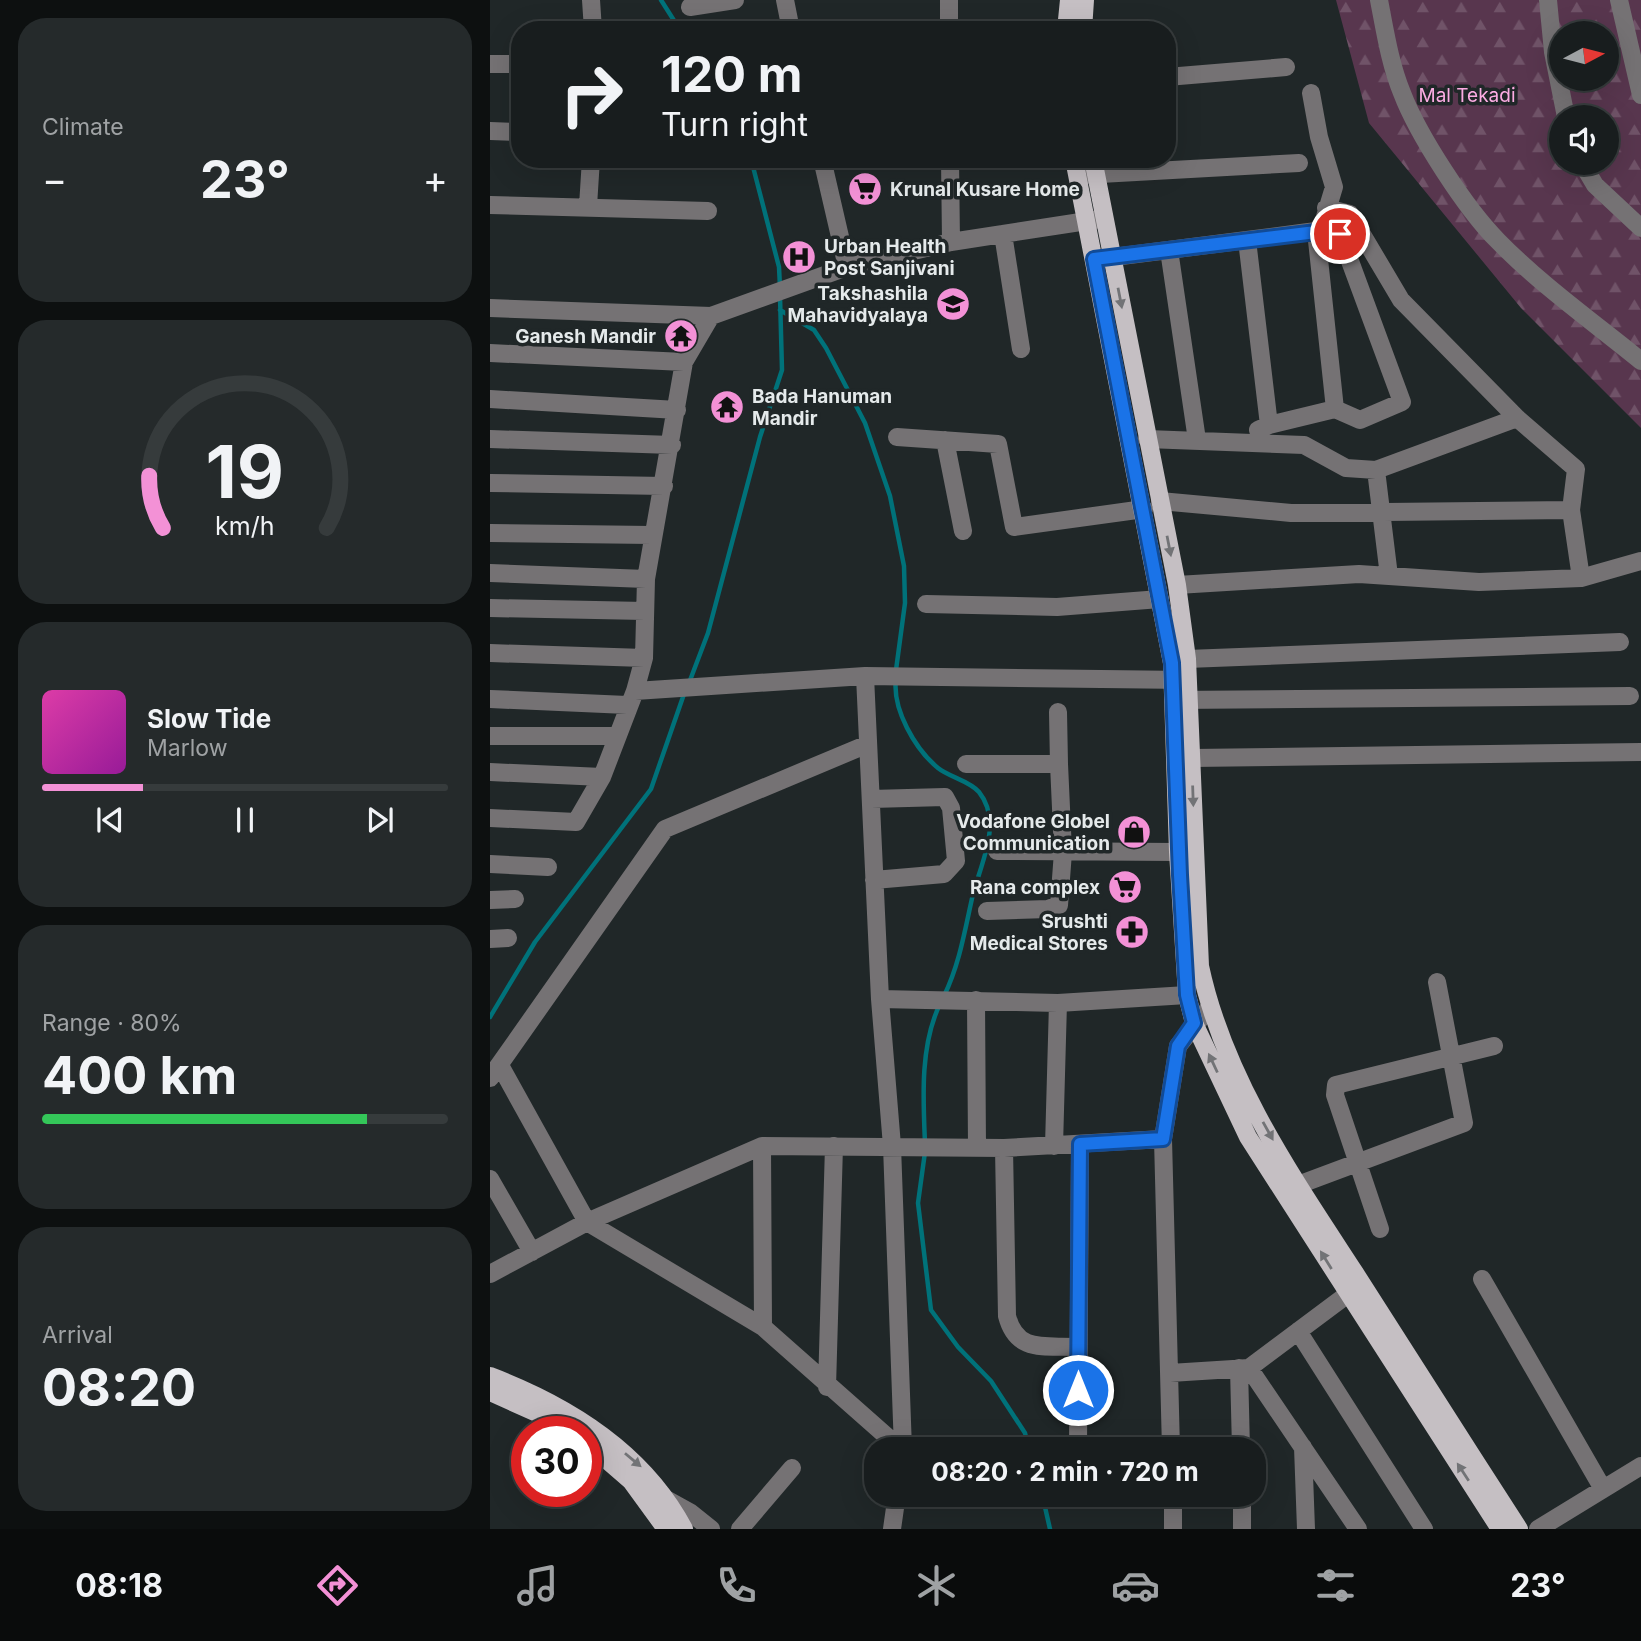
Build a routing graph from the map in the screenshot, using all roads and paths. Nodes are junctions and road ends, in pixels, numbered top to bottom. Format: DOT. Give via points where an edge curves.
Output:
graph roads {
  1 [pos="592,0"];
  2 [pos="734,0"];
  3 [pos="785,0"];
  4 [pos="949,0"];
  5 [pos="1069,0"];
  6 [pos="1085,0"];
  7 [pos="1379,0"];
  8 [pos="1548,0"];
  9 [pos="1619,0"];
  10 [pos="690,7"];
  11 [pos="593,21"];
  12 [pos="790,21"];
  13 [pos="949,21"];
  14 [pos="1067,21"];
  15 [pos="1084,21"];
  16 [pos="490,64"];
  17 [pos="511,64"];
  18 [pos="1286,67"];
  19 [pos="1176,76"];
  20 [pos="1311,93"];
  21 [pos="1641,95"];
  22 [pos="1564,105"];
  23 [pos="490,131"];
  24 [pos="511,132"];
  25 [pos="1298,163"];
  26 [pos="1176,165"];
  27 [pos="590,168"];
  28 [pos="824,168"];
  29 [pos="950,168"];
  30 [pos="1085,168"];
  31 [pos="1589,175"];
  32 [pos="490,205"];
  33 [pos="588,206"];
  34 [pos="1326,208"];
  35 [pos="708,211"];
  36 [pos="1096,219"];
  37 [pos="1641,228"];
  38 [pos="1320,229"];
  39 [pos="1003,234"];
  40 [pos="1247,240"];
  41 [pos="951,242"];
  42 [pos="1169,250"];
  43 [pos="1103,258"];
  44 [pos="847,267"];
  45 [pos="490,308"];
  46 [pos="711,316"];
  47 [pos="1021,349"];
  48 [pos="490,353"];
  49 [pos="1641,361"];
  50 [pos="684,362"];
  51 [pos="490,399"];
  52 [pos="1335,409"];
  53 [pos="677,411"];
  54 [pos="1517,418"];
  55 [pos="1269,425"];
  56 [pos="897,437"];
  57 [pos="490,439"];
  58 [pos="1147,439"];
  59 [pos="945,440"];
  60 [pos="1197,440"];
  61 [pos="1236,442"];
  62 [pos="672,445"];
  63 [pos="1376,470"];
  64 [pos="490,483"];
  65 [pos="664,486"];
  66 [pos="1152,505"];
  67 [pos="1572,510"];
  68 [pos="1383,512"];
  69 [pos="963,531"];
  70 [pos="490,533"];
  71 [pos="652,535"];
  72 [pos="1641,561"];
  73 [pos="490,573"];
  74 [pos="1389,576"];
  75 [pos="1581,578"];
  76 [pos="646,579"];
  77 [pos="1177,585"];
  78 [pos="1160,599"];
  79 [pos="926,604"];
  80 [pos="490,608"];
  81 [pos="645,611"];
  82 [pos="1620,642"];
  83 [pos="490,653"];
  84 [pos="644,658"];
  85 [pos="1187,659"];
  86 [pos="872,676"];
  87 [pos="1180,680"];
  88 [pos="1630,696"];
  89 [pos="631,698"];
  90 [pos="490,699"];
  91 [pos="1181,700"];
  92 [pos="1058,712"];
  93 [pos="490,736"];
  94 [pos="615,736"];
  95 [pos="868,744"];
  96 [pos="1641,752"];
  97 [pos="1192,758"];
  98 [pos="966,764"];
  99 [pos="1059,764"];
  100 [pos="490,772"];
  101 [pos="602,777"];
  102 [pos="871,799"];
  103 [pos="490,818"];
  104 [pos="998,851"];
  105 [pos="1063,852"];
  106 [pos="1178,852"];
  107 [pos="490,864"];
  108 [pos="548,867"];
  109 [pos="874,880"];
  110 [pos="490,900"];
  111 [pos="515,900"];
  112 [pos="987,911"];
  113 [pos="1437,982"];
  114 [pos="1187,995"];
  115 [pos="880,999"];
  116 [pos="976,1000"];
  117 [pos="1058,1003"];
  118 [pos="1209,1008"];
  119 [pos="1194,1023"];
  120 [pos="1494,1046"];
  121 [pos="1451,1054"];
  122 [pos="495,1072"];
  123 [pos="1163,1139"];
  124 [pos="1080,1144"];
  125 [pos="762,1146"];
  126 [pos="834,1146"];
  127 [pos="892,1146"];
  128 [pos="1054,1146"];
  129 [pos="977,1148"];
  130 [pos="1004,1148"];
  131 [pos="1357,1163"];
  132 [pos="490,1179"];
  133 [pos="1298,1185"];
  134 [pos="587,1222"];
  135 [pos="1380,1229"];
  136 [pos="532,1252"];
  137 [pos="490,1274"];
  138 [pos="1482,1279"];
  139 [pos="1348,1294"];
  140 [pos="763,1327"];
  141 [pos="1298,1331"];
  142 [pos="1078,1347"];
  143 [pos="1244,1368"];
  144 [pos="1170,1373"];
  145 [pos="490,1376"];
  146 [pos="827,1387"];
  147 [pos="490,1392"];
  148 [pos="542,1416"];
  149 [pos="887,1437"];
  150 [pos="902,1437"];
  151 [pos="1078,1437"];
  152 [pos="1171,1437"];
  153 [pos="1241,1437"];
  154 [pos="1303,1447"];
  155 [pos="602,1455"];
  156 [pos="1641,1466"];
  157 [pos="792,1468"];
  158 [pos="1603,1489"];
  159 [pos="642,1497"];
  160 [pos="665,1497"];
  161 [pos="895,1507"];
  162 [pos="1172,1507"];
  163 [pos="1242,1507"];
  164 [pos="666,1529"];
  165 [pos="684,1529"];
  166 [pos="711,1529"];
  167 [pos="740,1529"];
  168 [pos="892,1529"];
  169 [pos="1173,1529"];
  170 [pos="1242,1529"];
  171 [pos="1306,1529"];
  172 [pos="1358,1529"];
  173 [pos="1424,1529"];
  174 [pos="1500,1529"];
  175 [pos="1519,1529"];
  176 [pos="1538,1529"];
  1 -- 11 [label="street"];
  2 -- 10 [label="street"];
  3 -- 12 [label="street"];
  4 -- 13 [label="street"];
  5 -- 14 [label="main road"];
  6 -- 15 [label="main road"];
  7 -- 49 [label="street" via="1402,95 1473,211 1525,265"];
  8 -- 22 [label="street"];
  9 -- 21 [label="street"];
  16 -- 17 [label="street"];
  18 -- 19 [label="street"];
  20 -- 34 [label="street" via="1334,181"];
  23 -- 24 [label="street"];
  25 -- 26 [label="street"];
  27 -- 33 [label="street"];
  28 -- 44 [label="street"];
  29 -- 41 [label="street"];
  30 -- 36 [label="main road"];
  31 -- 37 [label="street"];
  32 -- 33 [label="street"];
  33 -- 35 [label="street"];
  34 -- 38 [label="street"];
  34 -- 54 [label="street" via="1350,214 1401,300"];
  36 -- 39 [label="street"];
  36 -- 43 [label="main road"];
  38 -- 40 [label="street"];
  38 -- 52 [label="street"];
  38 -- 52 [label="street" via="1336,229 1340,234 1402,402 1360,420"];
  39 -- 41 [label="street"];
  39 -- 47 [label="street"];
  40 -- 42 [label="street"];
  40 -- 55 [label="street"];
  41 -- 44 [label="street"];
  42 -- 43 [label="street"];
  42 -- 60 [label="street"];
  43 -- 58 [label="main road, one-way"];
  43 -- 66 [label="main road"];
  44 -- 46 [label="street"];
  45 -- 46 [label="street"];
  46 -- 50 [label="street"];
  48 -- 50 [label="street"];
  50 -- 53 [label="street"];
  51 -- 53 [label="street"];
  52 -- 55 [label="street"];
  53 -- 62 [label="street"];
  54 -- 63 [label="street"];
  54 -- 67 [label="street" via="1576,469"];
  55 -- 61 [label="street"];
  56 -- 59 [label="street"];
  57 -- 62 [label="street"];
  58 -- 60 [label="street"];
  58 -- 66 [label="main road"];
  59 -- 66 [label="street" via="998,444 1014,527"];
  59 -- 69 [label="street"];
  60 -- 61 [label="street"];
  61 -- 63 [label="street" via="1304,445 1346,468"];
  62 -- 65 [label="street"];
  63 -- 68 [label="street"];
  64 -- 65 [label="street"];
  65 -- 71 [label="street"];
  66 -- 68 [label="street" via="1291,513"];
  66 -- 77 [label="main road, one-way"];
  66 -- 78 [label="main road"];
  67 -- 68 [label="street"];
  67 -- 75 [label="street"];
  68 -- 74 [label="street"];
  70 -- 71 [label="street"];
  71 -- 76 [label="street"];
  72 -- 75 [label="street"];
  73 -- 76 [label="street"];
  74 -- 75 [label="street" via="1479,582"];
  74 -- 77 [label="street"];
  76 -- 81 [label="street"];
  77 -- 85 [label="main road"];
  78 -- 79 [label="street" via="1057,607"];
  78 -- 87 [label="main road"];
  80 -- 81 [label="street"];
  81 -- 84 [label="street"];
  82 -- 85 [label="street"];
  83 -- 84 [label="street"];
  84 -- 89 [label="street"];
  85 -- 87 [label="main road"];
  86 -- 87 [label="street"];
  86 -- 89 [label="street" via="692,687"];
  86 -- 95 [label="street"];
  87 -- 91 [label="main road"];
  88 -- 91 [label="street"];
  89 -- 90 [label="street"];
  89 -- 94 [label="street"];
  91 -- 97 [label="main road"];
  91 -- 106 [label="main road"];
  92 -- 99 [label="street"];
  93 -- 94 [label="street"];
  94 -- 101 [label="street"];
  95 -- 102 [label="street"];
  95 -- 122 [label="street" via="665,829"];
  96 -- 97 [label="street"];
  97 -- 118 [label="main road, one-way" via="1200,966"];
  98 -- 99 [label="street"];
  99 -- 105 [label="street"];
  100 -- 101 [label="street"];
  101 -- 103 [label="street" via="576,822"];
  102 -- 109 [label="street"];
  102 -- 109 [label="street" via="945,797 951,808 956,862 944,874"];
  104 -- 105 [label="street"];
  105 -- 106 [label="street"];
  105 -- 112 [label="street" via="1059,905"];
  106 -- 114 [label="main road"];
  107 -- 108 [label="street"];
  109 -- 115 [label="street"];
  110 -- 111 [label="street"];
  113 -- 121 [label="street"];
  114 -- 117 [label="street"];
  114 -- 119 [label="main road"];
  115 -- 116 [label="street"];
  115 -- 127 [label="street"];
  116 -- 117 [label="street"];
  116 -- 129 [label="street"];
  117 -- 128 [label="street"];
  118 -- 119 [label="street"];
  118 -- 133 [label="main road, one-way" via="1240,1082"];
  119 -- 123 [label="street" via="1178,1046"];
  139 -- 119 [label="main road, one-way" via="1248,1137"];
  120 -- 121 [label="street"];
  121 -- 131 [label="street" via="1464,1123"];
  121 -- 131 [label="street" via="1336,1085 1335,1095"];
  122 -- 134 [label="street"];
  123 -- 124 [label="street"];
  123 -- 144 [label="street"];
  124 -- 128 [label="street"];
  124 -- 142 [label="street"];
  125 -- 126 [label="street"];
  125 -- 134 [label="street"];
  125 -- 140 [label="street"];
  126 -- 127 [label="street"];
  126 -- 146 [label="street"];
  127 -- 129 [label="street"];
  127 -- 150 [label="street"];
  128 -- 130 [label="street"];
  129 -- 130 [label="street"];
  130 -- 142 [label="street" via="1011,1332 1028,1344"];
  131 -- 133 [label="street"];
  131 -- 135 [label="street"];
  132 -- 136 [label="street"];
  133 -- 175 [label="main road"];
  134 -- 136 [label="street"];
  134 -- 140 [label="street"];
  136 -- 137 [label="street"];
  138 -- 158 [label="street"];
  139 -- 141 [label="street"];
  174 -- 139 [label="main road, one-way"];
  140 -- 146 [label="street"];
  141 -- 143 [label="street"];
  141 -- 173 [label="street"];
  142 -- 151 [label="street"];
  143 -- 144 [label="street"];
  143 -- 153 [label="street"];
  143 -- 154 [label="street"];
  144 -- 152 [label="street"];
  145 -- 160 [label="main road, one-way" via="603,1435 646,1471"];
  146 -- 149 [label="street"];
  147 -- 148 [label="main road"];
  154 -- 171 [label="street"];
  154 -- 172 [label="street"];
  155 -- 159 [label="main road"];
  156 -- 158 [label="street"];
  157 -- 167 [label="street"];
  158 -- 176 [label="street"];
  159 -- 160 [label="street"];
  159 -- 164 [label="main road"];
  160 -- 165 [label="main road"];
  160 -- 166 [label="street"];
  161 -- 168 [label="street"];
  162 -- 169 [label="street"];
  163 -- 170 [label="street"];
}
